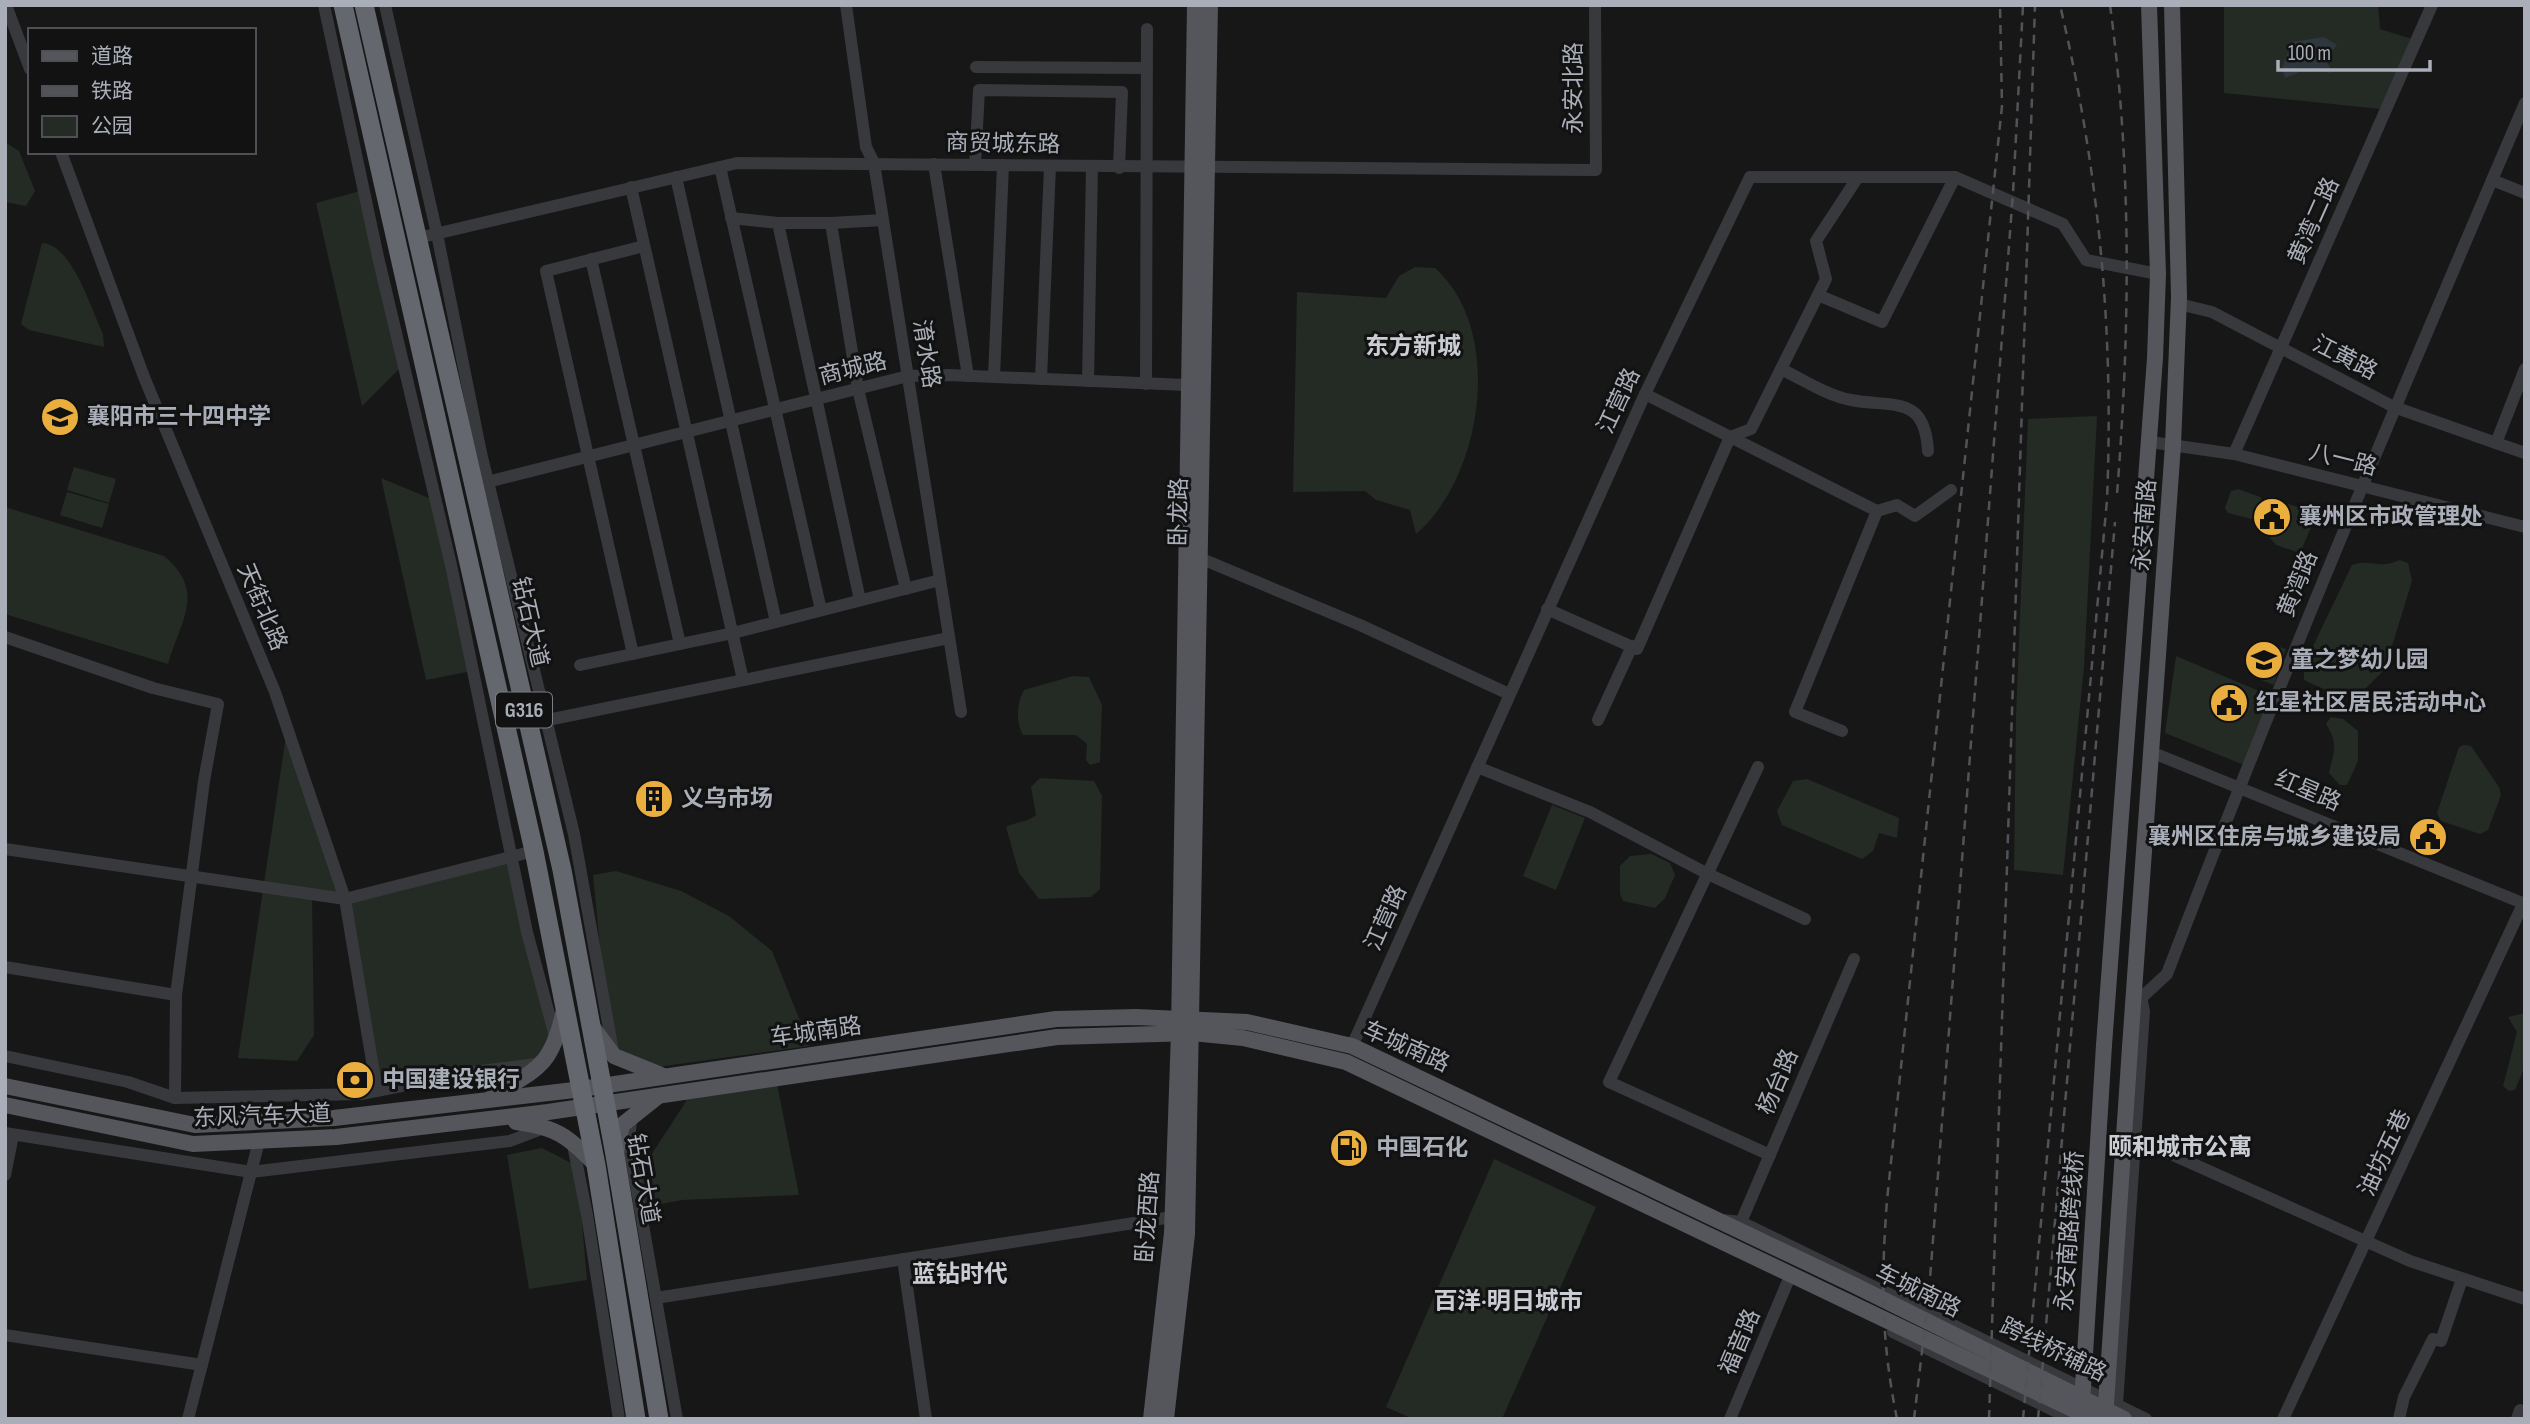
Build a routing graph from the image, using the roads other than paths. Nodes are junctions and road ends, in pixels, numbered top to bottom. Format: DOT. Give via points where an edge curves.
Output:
graph roads {
  1 [pos="6,5"];
  2 [pos="324,5"];
  3 [pos="343,5"];
  4 [pos="365,5"];
  5 [pos="385,5"];
  6 [pos="846,5"];
  7 [pos="1195,5"];
  8 [pos="1209,5"];
  9 [pos="1594,5"];
  10 [pos="2149,5"];
  11 [pos="2172,5"];
  12 [pos="2432,5"];
  13 [pos="1147,29"];
  14 [pos="392,37"];
  15 [pos="373,42"];
  16 [pos="28,64"];
  17 [pos="976,67"];
  18 [pos="1147,68"];
  19 [pos="355,102"];
  20 [pos="2525,103"];
  21 [pos="62,154"];
  22 [pos="874,163"];
  23 [pos="934,164"];
  24 [pos="975,165"];
  25 [pos="1003,166"];
  26 [pos="1050,166"];
  27 [pos="720,167"];
  28 [pos="1092,167"];
  29 [pos="1119,168"];
  30 [pos="1147,168"];
  31 [pos="1200,169"];
  32 [pos="1596,170"];
  33 [pos="676,177"];
  34 [pos="1858,177"];
  35 [pos="1955,177"];
  36 [pos="2492,180"];
  37 [pos="631,187"];
  38 [pos="2525,192"];
  39 [pos="731,218"];
  40 [pos="883,220"];
  41 [pos="831,222"];
  42 [pos="778,223"];
  43 [pos="427,236"];
  44 [pos="644,246"];
  45 [pos="592,259"];
  46 [pos="2158,274"];
  47 [pos="1818,295"];
  48 [pos="2179,304"];
  49 [pos="2280,349"];
  50 [pos="1781,369"];
  51 [pos="2525,369"];
  52 [pos="908,376"];
  53 [pos="968,376"];
  54 [pos="994,377"];
  55 [pos="1041,379"];
  56 [pos="1088,381"];
  57 [pos="1146,384"];
  58 [pos="1187,385"];
  59 [pos="858,389"];
  60 [pos="1645,394"];
  61 [pos="816,400"];
  62 [pos="2394,407"];
  63 [pos="775,410"];
  64 [pos="731,421"];
  65 [pos="687,432"];
  66 [pos="1730,437"];
  67 [pos="2150,443"];
  68 [pos="2496,443"];
  69 [pos="634,445"];
  70 [pos="2173,445"];
  71 [pos="1928,451"];
  72 [pos="2525,453"];
  73 [pos="2234,454"];
  74 [pos="586,457"];
  75 [pos="481,483"];
  76 [pos="2360,486"];
  77 [pos="1951,490"];
  78 [pos="1877,510"];
  79 [pos="2524,524"];
  80 [pos="1202,559"];
  81 [pos="940,580"];
  82 [pos="906,589"];
  83 [pos="860,600"];
  84 [pos="1548,609"];
  85 [pos="821,610"];
  86 [pos="776,622"];
  87 [pos="473,626"];
  88 [pos="733,633"];
  89 [pos="5,637"];
  90 [pos="949,638"];
  91 [pos="680,644"];
  92 [pos="1632,646"];
  93 [pos="634,654"];
  94 [pos="580,666"];
  95 [pos="743,680"];
  96 [pos="1509,694"];
  97 [pos="961,712"];
  98 [pos="1598,720"];
  99 [pos="536,722"];
  100 [pos="1842,731"];
  101 [pos="2151,752"];
  102 [pos="514,763"];
  103 [pos="1477,766"];
  104 [pos="492,767"];
  105 [pos="1758,767"];
  106 [pos="2124,782"];
  107 [pos="2149,782"];
  108 [pos="2239,786"];
  109 [pos="576,847"];
  110 [pos="5,849"];
  111 [pos="534,850"];
  112 [pos="511,857"];
  113 [pos="1707,874"];
  114 [pos="191,876"];
  115 [pos="563,876"];
  116 [pos="345,899"];
  117 [pos="2524,904"];
  118 [pos="1805,919"];
  119 [pos="1854,959"];
  120 [pos="5,967"];
  121 [pos="2135,972"];
  122 [pos="176,995"];
  123 [pos="2141,998"];
  124 [pos="565,1008"];
  125 [pos="590,1024"];
  126 [pos="1186,1026"];
  127 [pos="557,1044"];
  128 [pos="2104,1045"];
  129 [pos="1352,1046"];
  130 [pos="2130,1047"];
  131 [pos="5,1056"];
  132 [pos="614,1056"];
  133 [pos="544,1063"];
  134 [pos="667,1077"];
  135 [pos="601,1084"];
  136 [pos="5,1086"];
  137 [pos="377,1091"];
  138 [pos="657,1097"];
  139 [pos="175,1098"];
  140 [pos="581,1098"];
  141 [pos="486,1100"];
  142 [pos="605,1104"];
  143 [pos="5,1105"];
  144 [pos="633,1115"];
  145 [pos="493,1119"];
  146 [pos="548,1126"];
  147 [pos="9,1134"];
  148 [pos="2135,1138"];
  149 [pos="572,1139"];
  150 [pos="259,1141"];
  151 [pos="615,1155"];
  152 [pos="1770,1155"];
  153 [pos="596,1165"];
  154 [pos="251,1171"];
  155 [pos="5,1175"];
  156 [pos="1172,1217"];
  157 [pos="1713,1219"];
  158 [pos="1741,1222"];
  159 [pos="1715,1237"];
  160 [pos="2366,1242"];
  161 [pos="903,1259"];
  162 [pos="2462,1279"];
  163 [pos="1788,1281"];
  164 [pos="656,1298"];
  165 [pos="617,1299"];
  166 [pos="2525,1299"];
  167 [pos="5,1335"];
  168 [pos="202,1365"];
  169 [pos="612,1374"];
  170 [pos="2121,1412"];
  171 [pos="188,1419"];
  172 [pos="619,1419"];
  173 [pos="636,1419"];
  174 [pos="659,1419"];
  175 [pos="677,1419"];
  176 [pos="926,1419"];
  177 [pos="1151,1419"];
  178 [pos="1166,1419"];
  179 [pos="1730,1419"];
  180 [pos="2071,1419"];
  181 [pos="2081,1419"];
  182 [pos="2093,1419"];
  183 [pos="2105,1419"];
  184 [pos="2146,1419"];
  185 [pos="2283,1419"];
  186 [pos="2399,1419"];
  1 -- 16 [label="street"];
  2 -- 19 [label="street"];
  3 -- 19 [label="highway, 钻石大道 / G316"];
  4 -- 15 [label="highway, 钻石大道 / G316"];
  5 -- 14 [label="street"];
  6 -- 22 [label="street, 淯水路" via="866,147"];
  7 -- 31 [label="main road, 卧龙路"];
  8 -- 31 [label="main road, 卧龙路"];
  9 -- 32 [label="street, 永安北路"];
  10 -- 46 [label="main road, 永安南路"];
  11 -- 48 [label="main road, 永安南路"];
  12 -- 49 [label="street, 黄湾二路"];
  13 -- 18 [label="street"];
  14 -- 15 [label="street"];
  14 -- 43 [label="street"];
  15 -- 43 [label="highway, 钻石大道 / G316"];
  17 -- 18 [label="street"];
  18 -- 30 [label="street"];
  19 -- 87 [label="highway, 钻石大道 / G316"];
  20 -- 36 [label="street, 黄湾路"];
  21 -- 116 [label="street, 天街北路" via="144,377 275,692"];
  22 -- 23 [label="street, 商贸城东路"];
  22 -- 27 [label="street, 商贸城东路" via="737,163"];
  22 -- 40 [label="street, 淯水路"];
  23 -- 24 [label="street, 商贸城东路"];
  23 -- 53 [label="street"];
  24 -- 25 [label="street, 商贸城东路"];
  24 -- 29 [label="street" via="979,90 1122,92"];
  25 -- 26 [label="street, 商贸城东路"];
  25 -- 54 [label="street"];
  26 -- 28 [label="street, 商贸城东路"];
  26 -- 55 [label="street"];
  27 -- 33 [label="street, 商贸城东路"];
  27 -- 39 [label="street"];
  28 -- 29 [label="street, 商贸城东路"];
  28 -- 56 [label="street"];
  29 -- 30 [label="street, 商贸城东路"];
  30 -- 31 [label="street, 商贸城东路"];
  30 -- 57 [label="street"];
  31 -- 32 [label="street, 商贸城东路"];
  31 -- 58 [label="main road, 卧龙路"];
  31 -- 80 [label="main road, 卧龙路"];
  33 -- 37 [label="street, 商贸城东路"];
  33 -- 64 [label="street"];
  34 -- 35 [label="street, 江营路"];
  34 -- 47 [label="street" via="1816,241 1826,279"];
  34 -- 60 [label="street, 江营路" via="1750,177"];
  35 -- 46 [label="street, 江营路" via="2063,224 2086,260"];
  35 -- 47 [label="street" via="1882,322"];
  36 -- 38 [label="street"];
  36 -- 62 [label="street, 黄湾路"];
  37 -- 43 [label="street, 商贸城东路"];
  37 -- 44 [label="street"];
  39 -- 42 [label="street"];
  39 -- 63 [label="street"];
  40 -- 41 [label="street"];
  40 -- 52 [label="street, 淯水路"];
  41 -- 42 [label="street"];
  41 -- 59 [label="street"];
  42 -- 61 [label="street"];
  43 -- 75 [label="highway, 钻石大道 / G316"];
  44 -- 45 [label="street"];
  44 -- 65 [label="street"];
  45 -- 69 [label="street"];
  45 -- 74 [label="street" via="546,271"];
  46 -- 67 [label="main road, 永安南路"];
  47 -- 50 [label="street"];
  48 -- 49 [label="street, 江黄路" via="2212,312"];
  48 -- 70 [label="main road, 永安南路"];
  49 -- 62 [label="street, 江黄路"];
  49 -- 73 [label="street, 黄湾二路"];
  50 -- 66 [label="street" via="1751,429"];
  50 -- 71 [label="street" via="1849,400 1899,406 1916,413 1927,428"];
  51 -- 68 [label="street"];
  52 -- 53 [label="street, 商城路"];
  52 -- 59 [label="street, 商城路"];
  52 -- 81 [label="street, 淯水路"];
  53 -- 54 [label="street, 商城路"];
  54 -- 55 [label="street, 商城路"];
  55 -- 56 [label="street, 商城路"];
  56 -- 57 [label="street, 商城路"];
  57 -- 58 [label="street, 商城路"];
  58 -- 126 [label="main road, 卧龙路"];
  59 -- 61 [label="street, 商城路"];
  59 -- 82 [label="street"];
  60 -- 66 [label="street"];
  60 -- 84 [label="street, 江营路"];
  61 -- 63 [label="street, 商城路"];
  61 -- 83 [label="street"];
  62 -- 68 [label="street, 江黄路"];
  62 -- 76 [label="street, 黄湾路"];
  63 -- 64 [label="street, 商城路"];
  63 -- 85 [label="street"];
  64 -- 65 [label="street, 商城路"];
  64 -- 86 [label="street"];
  65 -- 69 [label="street, 商城路"];
  65 -- 88 [label="street"];
  66 -- 78 [label="street"];
  66 -- 92 [label="street" via="1637,649"];
  67 -- 70 [label="street, 八一路"];
  67 -- 106 [label="main road, 永安南路"];
  68 -- 72 [label="street, 江黄路"];
  69 -- 74 [label="street, 商城路"];
  69 -- 91 [label="street"];
  70 -- 73 [label="street, 八一路"];
  70 -- 101 [label="main road, 永安南路"];
  73 -- 76 [label="street, 八一路"];
  74 -- 75 [label="street, 商城路"];
  74 -- 93 [label="street"];
  75 -- 99 [label="highway, 钻石大道 / G316"];
  76 -- 79 [label="street, 八一路"];
  76 -- 108 [label="street, 黄湾路"];
  77 -- 78 [label="street" via="1915,516 1897,505"];
  78 -- 100 [label="street" via="1795,712"];
  80 -- 96 [label="street"];
  80 -- 126 [label="main road, 卧龙路"];
  81 -- 82 [label="street"];
  81 -- 90 [label="street, 淯水路"];
  82 -- 83 [label="street"];
  83 -- 85 [label="street"];
  84 -- 92 [label="street"];
  84 -- 96 [label="street, 江营路"];
  85 -- 86 [label="street"];
  86 -- 88 [label="street"];
  87 -- 102 [label="highway, 钻石大道 / G316"];
  87 -- 104 [label="street"];
  88 -- 91 [label="street"];
  88 -- 95 [label="street"];
  89 -- 114 [label="street" via="153,688 218,704"];
  90 -- 95 [label="street"];
  90 -- 97 [label="street, 淯水路"];
  91 -- 93 [label="street"];
  92 -- 98 [label="street"];
  93 -- 94 [label="street"];
  95 -- 99 [label="street"];
  96 -- 103 [label="street, 江营路"];
  99 -- 109 [label="street"];
  99 -- 115 [label="highway, 钻石大道 / G316"];
  101 -- 107 [label="main road, 永安南路"];
  101 -- 108 [label="street, 红星路"];
  102 -- 104 [label="street"];
  102 -- 111 [label="highway, 钻石大道 / G316"];
  103 -- 113 [label="street" via="1590,812"];
  103 -- 129 [label="street, 江营路"];
  104 -- 112 [label="street"];
  105 -- 113 [label="street"];
  106 -- 107 [label="main road"];
  106 -- 128 [label="main road, 永安南路"];
  107 -- 121 [label="main road, 永安南路"];
  108 -- 117 [label="street, 红星路"];
  108 -- 123 [label="street, 黄湾路" via="2167,974"];
  109 -- 115 [label="street"];
  109 -- 132 [label="street"];
  110 -- 114 [label="street"];
  111 -- 112 [label="street"];
  111 -- 124 [label="highway, 钻石大道 / G316"];
  112 -- 116 [label="street"];
  112 -- 127 [label="street"];
  113 -- 118 [label="street"];
  113 -- 152 [label="street" via="1609,1082"];
  114 -- 116 [label="street"];
  114 -- 122 [label="street"];
  115 -- 125 [label="highway, 钻石大道 / G316"];
  116 -- 137 [label="street, 天街北路"];
  117 -- 160 [label="street, 油坊五巷"];
  119 -- 152 [label="street, 杨台路"];
  120 -- 122 [label="street"];
  121 -- 123 [label="street"];
  121 -- 130 [label="main road, 永安南路"];
  122 -- 139 [label="street"];
  123 -- 148 [label="street" via="2144,1011"];
  124 -- 127 [label="main road"];
  124 -- 140 [label="highway, 钻石大道 / G316"];
  125 -- 132 [label="main road"];
  125 -- 135 [label="highway, 钻石大道 / G316"];
  126 -- 129 [label="main road, 车城南路" via="1247,1022"];
  126 -- 134 [label="main road, 车城南路" via="1056,1019"];
  126 -- 138 [label="main road, 车城南路" via="1057,1037"];
  126 -- 156 [label="main road, 卧龙西路"];
  126 -- 159 [label="main road, 车城南路" via="1346,1062"];
  126 -- 178 [label="main road, 卧龙西路" via="1188,1234"];
  127 -- 133 [label="main road"];
  128 -- 181 [label="main road, 永安南路跨线桥, bridge"];
  129 -- 157 [label="main road, 车城南路"];
  130 -- 183 [label="main road, 永安南路跨线桥, bridge"];
  131 -- 139 [label="street"];
  132 -- 134 [label="main road"];
  133 -- 137 [label="street"];
  133 -- 141 [label="main road"];
  134 -- 135 [label="main road, 车城南路"];
  135 -- 140 [label="main road, 东风汽车大道"];
  135 -- 142 [label="highway, 钻石大道 / G316"];
  136 -- 141 [label="main road, 东风汽车大道" via="195,1125 334,1118"];
  137 -- 139 [label="street"];
  138 -- 142 [label="main road, 车城南路"];
  138 -- 144 [label="main road"];
  140 -- 141 [label="main road, 东风汽车大道"];
  140 -- 142 [label="main road, 东风汽车大道"];
  140 -- 145 [label="main road, 东风汽车大道"];
  140 -- 153 [label="highway, 钻石大道 / G316"];
  142 -- 151 [label="highway, 钻石大道 / G316"];
  143 -- 150 [label="main road, 东风汽车大道" via="193,1144"];
  144 -- 151 [label="main road" via="622,1125"];
  144 -- 164 [label="street" via="629,1145"];
  145 -- 146 [label="main road"];
  145 -- 150 [label="main road, 东风汽车大道"];
  146 -- 149 [label="main road"];
  146 -- 154 [label="street" via="510,1141"];
  147 -- 154 [label="street"];
  147 -- 155 [label="street"];
  148 -- 160 [label="street"];
  148 -- 170 [label="street"];
  149 -- 153 [label="main road"];
  149 -- 169 [label="street"];
  150 -- 154 [label="street"];
  151 -- 174 [label="highway, 钻石大道 / G316"];
  152 -- 158 [label="street, 杨台路"];
  153 -- 165 [label="highway, 钻石大道 / G316"];
  154 -- 168 [label="street"];
  156 -- 161 [label="street"];
  156 -- 177 [label="main road, 卧龙西路"];
  157 -- 158 [label="street, 跨线桥辅路"];
  157 -- 170 [label="main road, 车城南路"];
  158 -- 170 [label="street, 跨线桥辅路"];
  159 -- 163 [label="street" via="1739,1258"];
  159 -- 182 [label="main road, 车城南路"];
  160 -- 162 [label="street"];
  160 -- 185 [label="street, 油坊五巷"];
  161 -- 164 [label="street"];
  161 -- 176 [label="street"];
  162 -- 166 [label="street"];
  162 -- 186 [label="street" via="2441,1341 2433,1339 2404,1397"];
  163 -- 179 [label="street, 福音路"];
  163 -- 180 [label="street"];
  164 -- 175 [label="street"];
  165 -- 169 [label="street"];
  165 -- 173 [label="highway, 钻石大道 / G316"];
  167 -- 168 [label="street"];
  168 -- 171 [label="street"];
  169 -- 172 [label="street"];
  170 -- 184 [label="street, 跨线桥辅路"];
}
